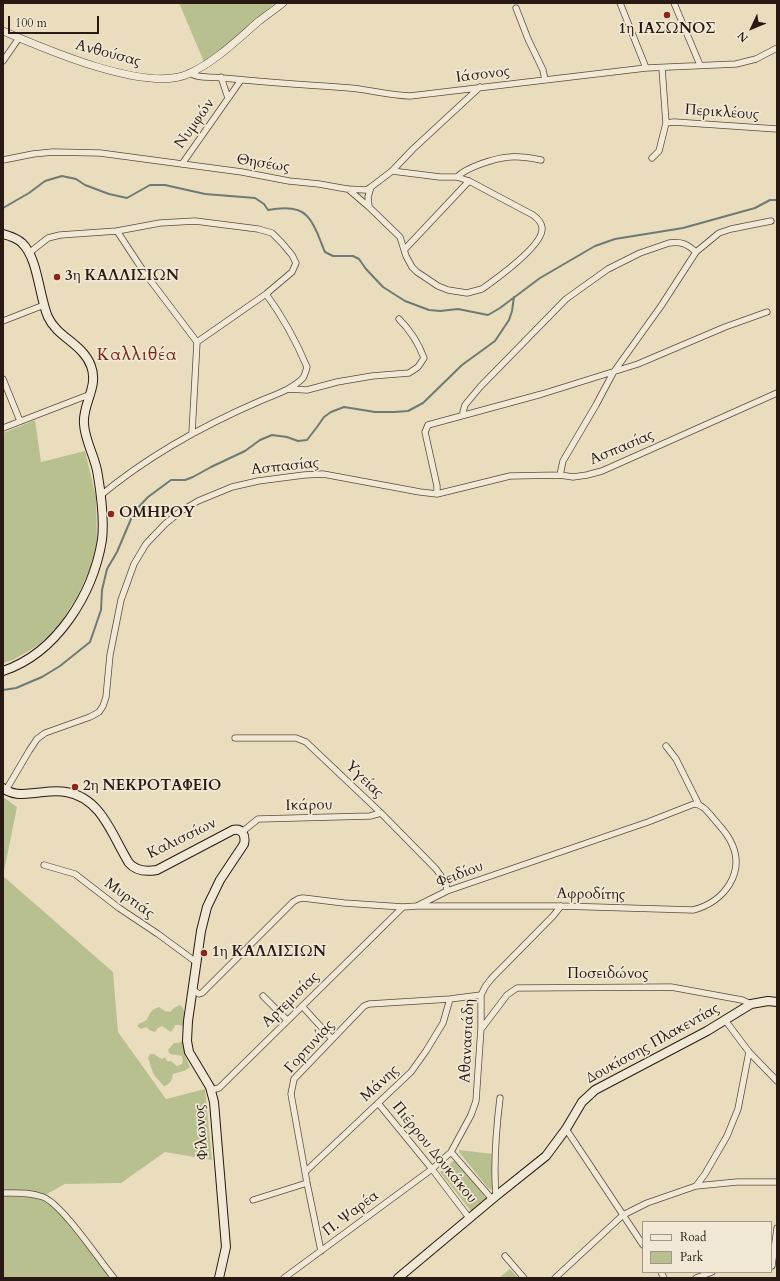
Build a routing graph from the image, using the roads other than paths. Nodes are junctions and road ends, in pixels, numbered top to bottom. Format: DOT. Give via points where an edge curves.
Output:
graph roads {
  1 [pos="283,3"];
  2 [pos="620,3"];
  3 [pos="674,3"];
  4 [pos="516,8"];
  5 [pos="3,31"];
  6 [pos="19,38"];
  7 [pos="777,48"];
  8 [pos="3,61"];
  9 [pos="700,65"];
  10 [pos="646,68"];
  11 [pos="662,68"];
  12 [pos="190,73"];
  13 [pos="221,78"];
  14 [pos="241,80"];
  15 [pos="545,80"];
  16 [pos="480,87"];
  17 [pos="228,98"];
  18 [pos="666,123"];
  19 [pos="777,129"];
  20 [pos="652,158"];
  21 [pos="3,160"];
  22 [pos="541,160"];
  23 [pos="182,164"];
  24 [pos="392,171"];
  25 [pos="457,177"];
  26 [pos="470,181"];
  27 [pos="372,187"];
  28 [pos="348,189"];
  29 [pos="369,207"];
  30 [pos="771,221"];
  31 [pos="116,231"];
  32 [pos="3,234"];
  33 [pos="405,249"];
  34 [pos="696,252"];
  35 [pos="30,253"];
  36 [pos="266,294"];
  37 [pos="44,305"];
  38 [pos="766,312"];
  39 [pos="399,319"];
  40 [pos="3,321"];
  41 [pos="197,342"];
  42 [pos="613,373"];
  43 [pos="3,379"];
  44 [pos="288,389"];
  45 [pos="777,393"];
  46 [pos="91,394"];
  47 [pos="463,415"];
  48 [pos="20,421"];
  49 [pos="3,428"];
  50 [pos="192,433"];
  51 [pos="560,475"];
  52 [pos="437,494"];
  53 [pos="100,496"];
  54 [pos="3,671"];
  55 [pos="235,738"];
  56 [pos="666,746"];
  57 [pos="4,789"];
  58 [pos="699,805"];
  59 [pos="381,813"];
  60 [pos="242,832"];
  61 [pos="44,866"];
  62 [pos="448,891"];
  63 [pos="417,906"];
  64 [pos="561,906"];
  65 [pos="403,907"];
  66 [pos="196,962"];
  67 [pos="192,989"];
  68 [pos="263,996"];
  69 [pos="481,996"];
  70 [pos="450,999"];
  71 [pos="777,1002"];
  72 [pos="751,1004"];
  73 [pos="302,1006"];
  74 [pos="287,1020"];
  75 [pos="725,1020"];
  76 [pos="481,1028"];
  77 [pos="332,1039"];
  78 [pos="749,1052"];
  79 [pos="777,1082"];
  80 [pos="211,1090"];
  81 [pos="500,1098"];
  82 [pos="378,1103"];
  83 [pos="566,1129"];
  84 [pos="451,1152"];
  85 [pos="432,1169"];
  86 [pos="306,1172"];
  87 [pos="777,1182"];
  88 [pos="307,1183"];
  89 [pos="696,1186"];
  90 [pos="3,1193"];
  91 [pos="494,1198"];
  92 [pos="253,1200"];
  93 [pos="623,1215"];
  94 [pos="470,1218"];
  95 [pos="777,1228"];
  96 [pos="642,1244"];
  97 [pos="321,1251"];
  98 [pos="505,1256"];
  99 [pos="773,1266"];
  100 [pos="709,1273"];
  101 [pos="114,1278"];
  102 [pos="219,1278"];
  103 [pos="284,1278"];
  104 [pos="398,1278"];
  105 [pos="524,1278"];
  106 [pos="555,1278"];
  107 [pos="696,1278"];
  1 -- 12 [label="street, Ανθούσας" via="222,52"];
  2 -- 10 [label="street"];
  3 -- 9 [label="street"];
  4 -- 15 [label="street"];
  5 -- 6 [label="street, Ανθούσας"];
  6 -- 8 [label="street"];
  6 -- 12 [label="street, Ανθούσας" via="125,75 170,78"];
  7 -- 9 [label="street, Ιάσονος" via="756,60 736,64"];
  9 -- 11 [label="street, Ιάσονος"];
  10 -- 11 [label="street, Ιάσονος"];
  10 -- 15 [label="street, Ιάσονος"];
  11 -- 18 [label="street"];
  12 -- 13 [label="street, Ιάσονος" via="195,77"];
  13 -- 14 [label="street, Ιάσονος"];
  13 -- 17 [label="street, Νυμφών"];
  14 -- 16 [label="street, Ιάσονος" via="350,88 410,96"];
  14 -- 17 [label="street, Νυμφών"];
  15 -- 16 [label="street, Ιάσονος"];
  16 -- 24 [label="street"];
  17 -- 23 [label="street, Νυμφών"];
  18 -- 19 [label="street, Περικλέους"];
  18 -- 20 [label="street" via="659,151"];
  21 -- 23 [label="street, Θησέως" via="33,154 69,152 100,153"];
  22 -- 25 [label="street" via="520,157 498,159 472,168"];
  23 -- 28 [label="street, Θησέως"];
  24 -- 25 [label="street"];
  24 -- 27 [label="street"];
  25 -- 26 [label="street"];
  26 -- 33 [label="street"];
  26 -- 33 [label="street" via="539,219 542,228 540,236 523,257 482,289 460,293 438,286 417,272 406,256"];
  27 -- 28 [label="street, Θησέως" via="366,190"];
  27 -- 29 [label="street" via="368,197"];
  28 -- 29 [label="street"];
  29 -- 33 [label="street" via="400,237"];
  30 -- 34 [label="street" via="719,233"];
  31 -- 35 [label="street" via="82,232 48,238"];
  31 -- 36 [label="street" via="160,223 194,221 272,233 296,263 292,272"];
  31 -- 41 [label="street"];
  32 -- 35 [label="main road" via="20,241"];
  34 -- 42 [label="street"];
  34 -- 47 [label="street" via="684,243 669,243 624,260 589,281 566,299 480,387 465,406"];
  35 -- 37 [label="main road"];
  36 -- 41 [label="street"];
  36 -- 44 [label="street" via="285,321 307,367 304,377"];
  37 -- 40 [label="street"];
  37 -- 46 [label="main road" via="52,323 89,361 94,376"];
  38 -- 42 [label="street"];
  39 -- 44 [label="street" via="419,344 424,358 418,367 409,372 336,382 307,390"];
  41 -- 50 [label="street"];
  42 -- 47 [label="street"];
  42 -- 51 [label="street" via="563,461"];
  43 -- 48 [label="street"];
  44 -- 50 [label="street"];
  45 -- 51 [label="street, Ασπασίας" via="602,471 573,477"];
  46 -- 48 [label="street"];
  46 -- 53 [label="main road" via="84,424 97,468"];
  47 -- 52 [label="street" via="428,425 426,428 438,486"];
  48 -- 49 [label="street"];
  50 -- 53 [label="street" via="134,470"];
  51 -- 52 [label="street, Ασπασίας" via="510,476"];
  52 -- 57 [label="street, Ασπασίας" via="323,474 304,475 232,487 181,511 155,534 134,564 121,600 103,706 90,717 45,733 37,739"];
  53 -- 54 [label="main road" via="102,538 94,569 83,595 53,640 28,659"];
  55 -- 59 [label="street, Υγείας" via="301,740"];
  56 -- 58 [label="street" via="676,759"];
  57 -- 60 [label="main road, Καλισσίων" via="18,794 66,792 83,798 105,819 129,863 141,870 156,870 233,830"];
  58 -- 62 [label="street, Φειδίου" via="691,805"];
  58 -- 64 [label="street, Αφροδίτης" via="731,840 735,859 731,881 714,902 693,910"];
  59 -- 60 [label="street, Ικάρου" via="370,816 258,819"];
  59 -- 62 [label="street, Υγείας" via="436,869 446,883"];
  60 -- 66 [label="main road" via="244,844 220,880 207,907"];
  61 -- 66 [label="street, Μυρτιάς" via="75,874 118,908"];
  62 -- 63 [label="street, Φειδίου"];
  63 -- 64 [label="street, Αφροδίτης"];
  63 -- 65 [label="street, Φειδίου"];
  64 -- 69 [label="street, Αθανασιάδη" via="491,979"];
  65 -- 67 [label="street, Φειδίου" via="298,899 202,993 199,994"];
  65 -- 73 [label="street, Αρτεμισίας"];
  66 -- 67 [label="main road"];
  67 -- 80 [label="main road, Φίλωνος" via="188,1048"];
  68 -- 74 [label="street"];
  69 -- 70 [label="street, Γορτυνίας"];
  69 -- 76 [label="street, Αθανασιάδη"];
  70 -- 77 [label="street, Γορτυνίας" via="369,1004"];
  70 -- 82 [label="street, Μάνης" via="443,1023 418,1064"];
  71 -- 72 [label="main road, Δουκίσσης Πλακεντίας" via="768,1000"];
  72 -- 75 [label="main road, Δουκίσσης Πλακεντίας"];
  72 -- 76 [label="street, Ποσειδώνος" via="742,1000 671,987 517,988 507,995"];
  73 -- 74 [label="street, Αρτεμισίας"];
  73 -- 77 [label="street"];
  74 -- 80 [label="street, Αρτεμισίας" via="219,1088"];
  75 -- 78 [label="street"];
  75 -- 83 [label="main road, Δουκίσσης Πλακεντίας" via="595,1090 582,1102"];
  76 -- 84 [label="street, Αθανασιάδη" via="476,1101"];
  77 -- 86 [label="street, Γορτυνίας" via="294,1079 292,1086 291,1094"];
  78 -- 79 [label="street"];
  78 -- 89 [label="street" via="738,1109 727,1136"];
  80 -- 102 [label="main road, Φίλωνος" via="225,1240 225,1253"];
  81 -- 91 [label="street"];
  82 -- 85 [label="street, Πιέρρου Δουκάκου"];
  82 -- 86 [label="street, Μάνης"];
  83 -- 91 [label="main road, Δουκίσσης Πλακεντίας" via="546,1156"];
  83 -- 93 [label="street"];
  84 -- 85 [label="street, Αθανασιάδη"];
  84 -- 91 [label="street"];
  85 -- 94 [label="street, Πιέρρου Δουκάκου"];
  85 -- 97 [label="street, Π. Ψαρέα"];
  86 -- 88 [label="street, Γορτυνίας"];
  87 -- 89 [label="street"];
  88 -- 92 [label="street"];
  88 -- 97 [label="street, Γορτυνίας"];
  89 -- 93 [label="street" via="647,1203"];
  90 -- 101 [label="street" via="33,1194 48,1200 76,1229"];
  91 -- 94 [label="main road, Δουκίσσης Πλακεντίας"];
  93 -- 96 [label="street"];
  93 -- 106 [label="street"];
  94 -- 104 [label="main road, Δουκίσσης Πλακεντίας"];
  95 -- 99 [label="street"];
  97 -- 103 [label="street, Π. Ψαρέα"];
  98 -- 105 [label="street"];
  100 -- 107 [label="street"];
}
